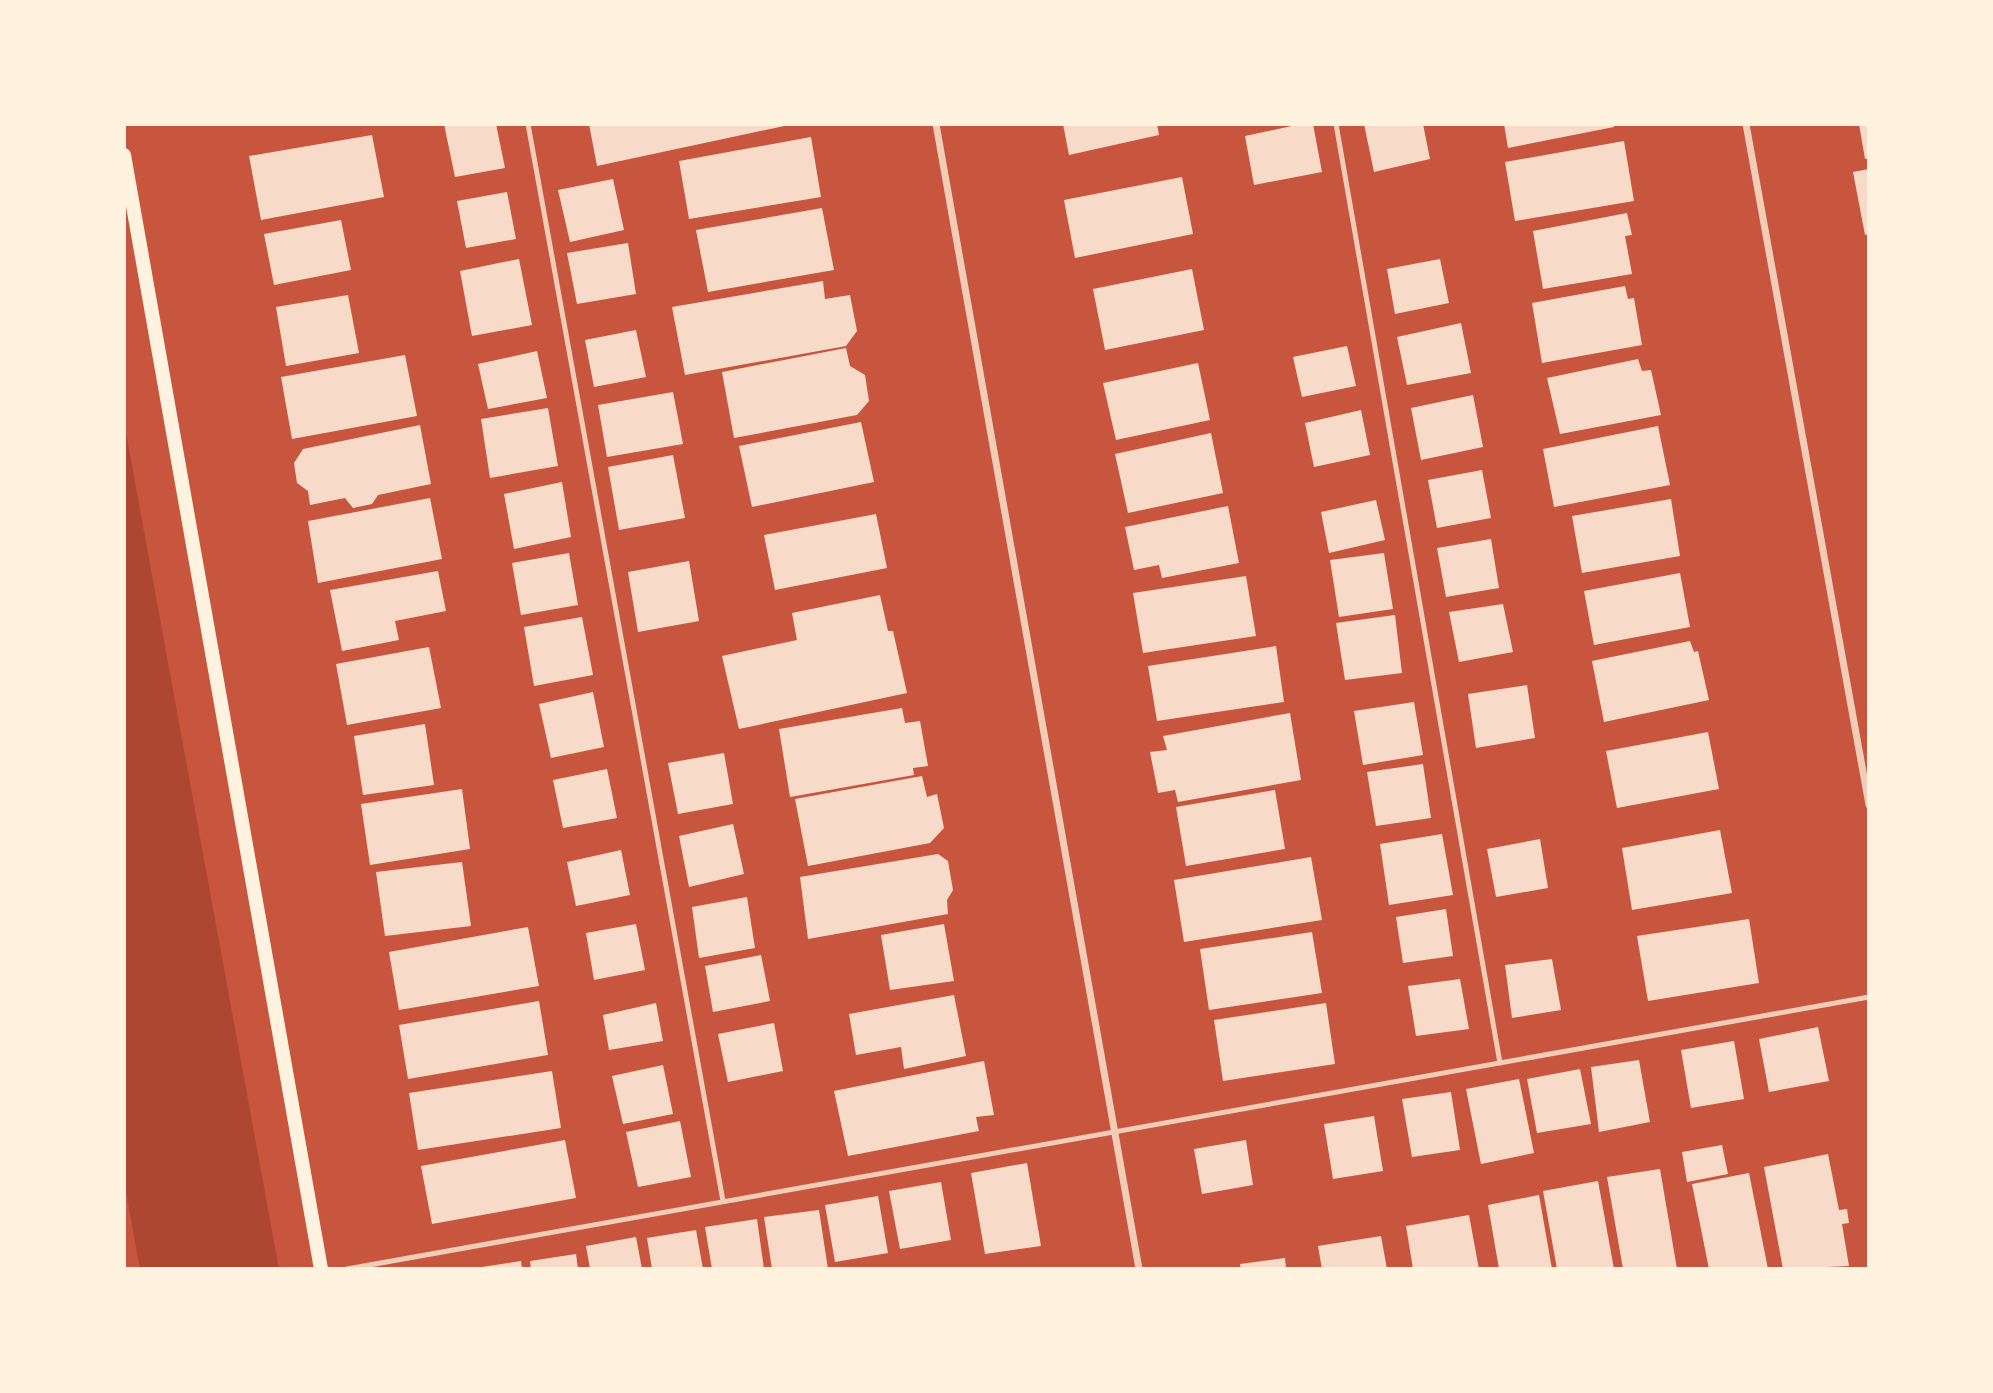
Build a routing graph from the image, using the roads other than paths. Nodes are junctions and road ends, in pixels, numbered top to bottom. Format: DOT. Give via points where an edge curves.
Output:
graph roads {
  1 [pos="528,124"];
  2 [pos="936,124"];
  3 [pos="1336,124"];
  4 [pos="1746,124"];
  5 [pos="124,155"];
  6 [pos="1869,805"];
  7 [pos="1869,997"];
  8 [pos="1500,1063"];
  9 [pos="1115,1132"];
  10 [pos="723,1202"];
  11 [pos="321,1269"];
  12 [pos="347,1269"];
  13 [pos="1139,1269"];
  1 -- 10 [label="lane"];
  2 -- 9 [label="street"];
  3 -- 8 [label="lane"];
  4 -- 6 [label="street"];
  5 -- 11 [label="main road"];
  7 -- 8 [label="lane"];
  8 -- 9 [label="lane"];
  9 -- 10 [label="lane"];
  9 -- 13 [label="street"];
  10 -- 12 [label="lane"];
}
